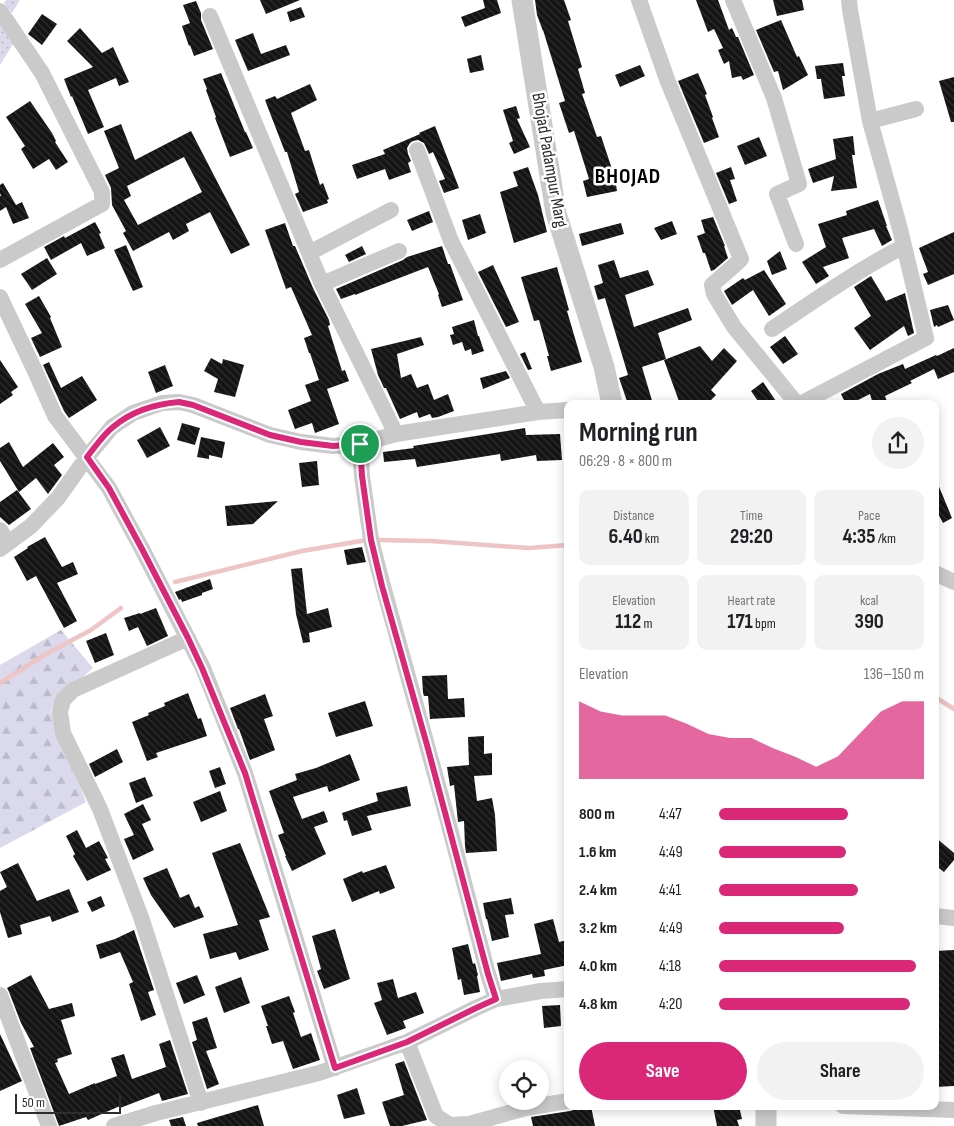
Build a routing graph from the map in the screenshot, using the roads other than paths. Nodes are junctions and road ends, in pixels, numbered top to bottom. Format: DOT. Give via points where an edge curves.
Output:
graph roads {
  1 [pos="522,0"];
  2 [pos="639,0"];
  3 [pos="733,0"];
  4 [pos="849,0"];
  5 [pos="0,11"];
  6 [pos="210,16"];
  7 [pos="916,109"];
  8 [pos="870,121"];
  9 [pos="418,150"];
  10 [pos="391,210"];
  11 [pos="796,244"];
  12 [pos="904,246"];
  13 [pos="399,251"];
  14 [pos="309,253"];
  15 [pos="0,260"];
  16 [pos="322,284"];
  17 [pos="0,297"];
  18 [pos="772,329"];
  19 [pos="611,400"];
  20 [pos="796,400"];
  21 [pos="807,400"];
  22 [pos="564,410"];
  23 [pos="538,412"];
  24 [pos="396,434"];
  25 [pos="360,444"];
  26 [pos="87,457"];
  27 [pos="3,541"];
  28 [pos="939,575"];
  29 [pos="954,582"];
  30 [pos="188,638"];
  31 [pos="939,916"];
  32 [pos="954,918"];
  33 [pos="564,989"];
  34 [pos="0,995"];
  35 [pos="496,999"];
  36 [pos="407,1042"];
  37 [pos="335,1068"];
  38 [pos="564,1102"];
  39 [pos="201,1103"];
  40 [pos="939,1109"];
  41 [pos="766,1110"];
  42 [pos="954,1110"];
  43 [pos="49,1126"];
  44 [pos="114,1126"];
  45 [pos="766,1126"];
  1 -- 19 [label="street, Bhojad Padampur Marg" via="556,213"];
  2 -- 20 [label="street" via="668,82 741,259 712,285 714,294 734,327"];
  3 -- 11 [label="street" via="774,98 799,184 777,194"];
  4 -- 8 [label="street"];
  5 -- 15 [label="street" via="42,73 102,192 102,204"];
  6 -- 14 [label="street"];
  7 -- 8 [label="street"];
  8 -- 12 [label="street"];
  9 -- 23 [label="street" via="451,241"];
  10 -- 14 [label="street"];
  12 -- 18 [label="street" via="865,267"];
  12 -- 21 [label="street" via="926,338"];
  13 -- 16 [label="street"];
  14 -- 16 [label="street"];
  16 -- 24 [label="street"];
  17 -- 26 [label="street" via="55,416"];
  22 -- 23 [label="street"];
  23 -- 24 [label="street"];
  24 -- 25 [label="street"];
  25 -- 26 [label="street" via="333,446 270,435 179,402 133,413 112,427"];
  25 -- 35 [label="street" via="371,540 382,586"];
  26 -- 27 [label="street" via="58,498 31,526"];
  26 -- 30 [label="street" via="109,488"];
  28 -- 29 [label="street"];
  30 -- 37 [label="street" via="245,773"];
  30 -- 39 [label="street" via="73,690 63,700 60,712 63,733 100,809 141,917"];
  31 -- 32 [label="street"];
  33 -- 35 [label="street"];
  34 -- 43 [label="street"];
  35 -- 36 [label="street"];
  36 -- 37 [label="street"];
  36 -- 38 [label="street" via="436,1116 450,1125 469,1124 526,1108"];
  37 -- 39 [label="street"];
  39 -- 44 [label="street"];
  40 -- 42 [label="street"];
  41 -- 45 [label="street"];
}
